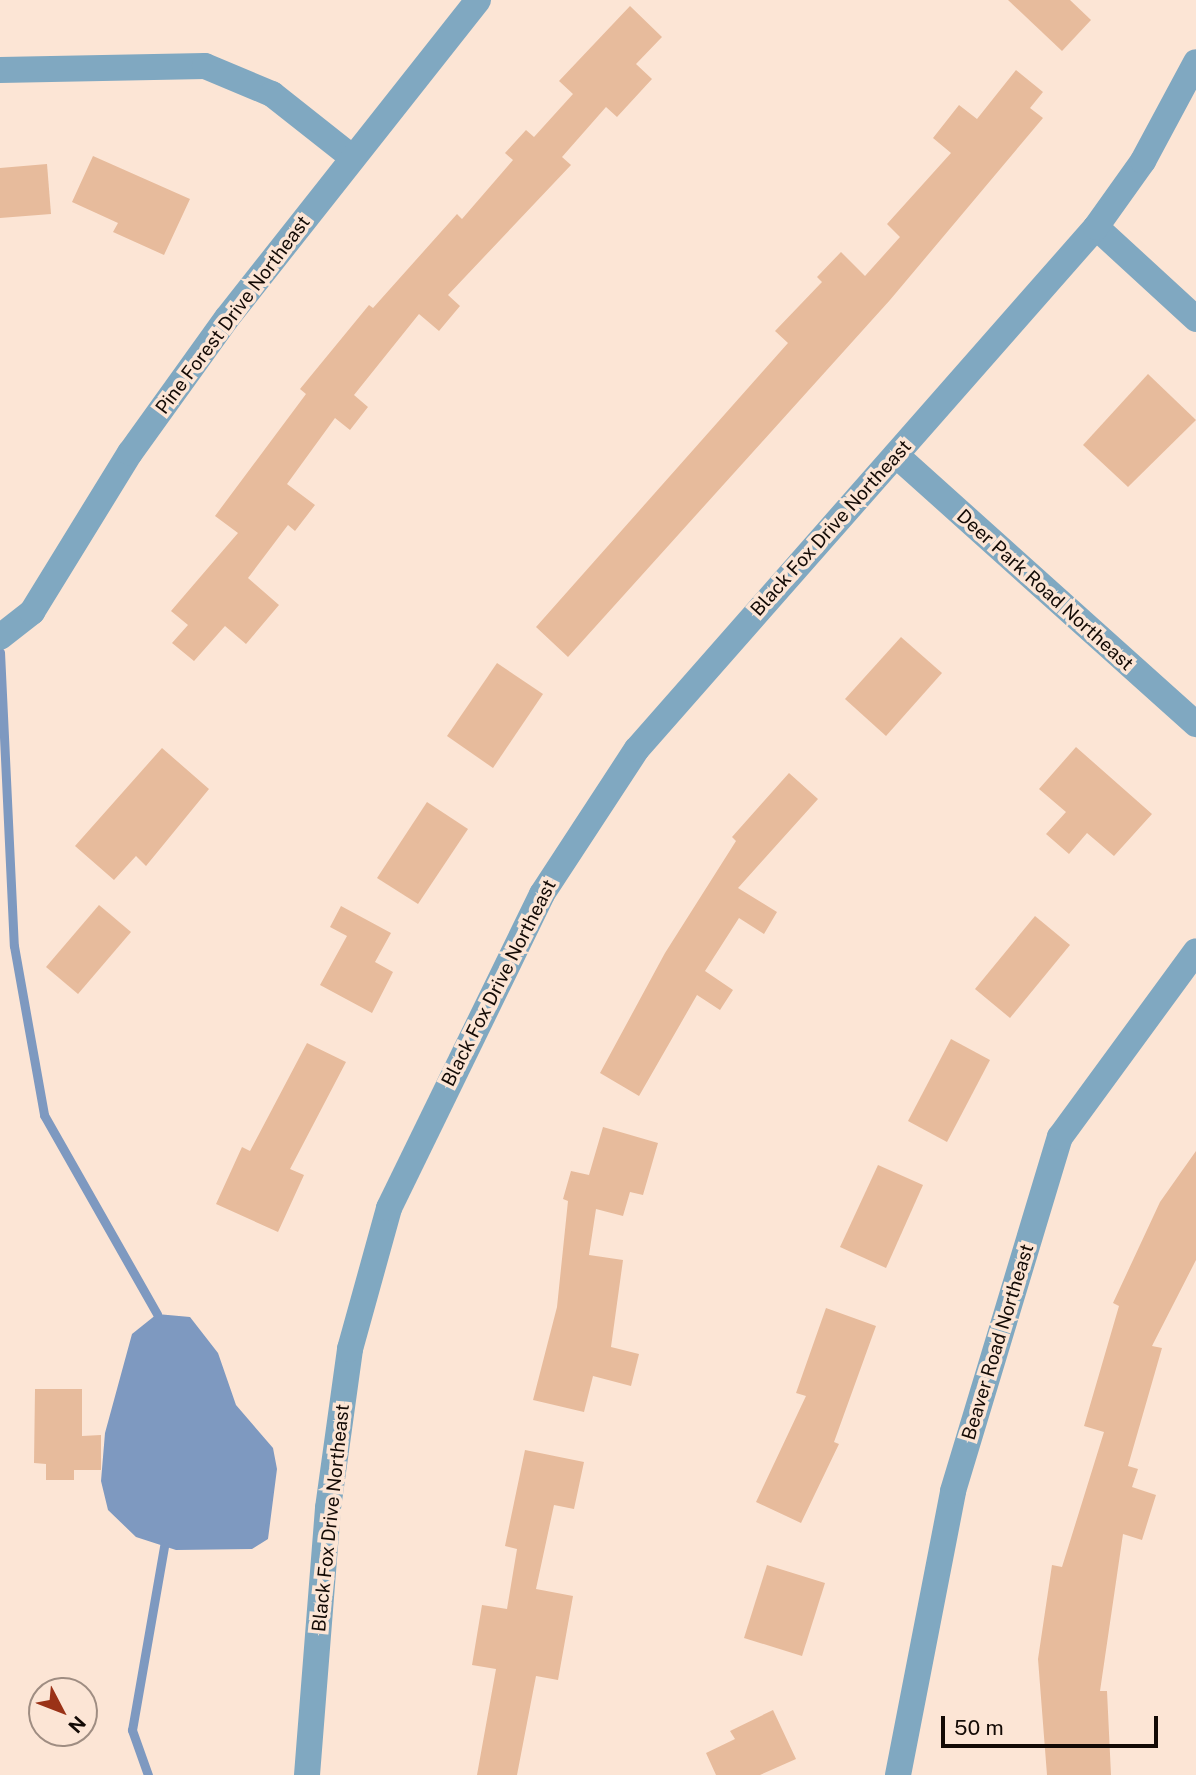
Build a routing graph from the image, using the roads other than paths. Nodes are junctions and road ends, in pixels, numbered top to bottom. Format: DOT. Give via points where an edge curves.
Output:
graph roads {
  1 [pos="478,0"];
  2 [pos="1196,62"];
  3 [pos="0,70"];
  4 [pos="353,158"];
  5 [pos="1096,227"];
  6 [pos="1196,319"];
  7 [pos="896,455"];
  8 [pos="0,637"];
  9 [pos="1196,724"];
  10 [pos="1196,951"];
  11 [pos="307,1775"];
  12 [pos="898,1775"];
  1 -- 4 [label="street, Pine Forest Drive Northeast"];
  2 -- 5 [label="street, Black Fox Drive Northeast" via="1143,161"];
  3 -- 4 [label="street" via="205,66 272,94"];
  4 -- 8 [label="street, Pine Forest Drive Northeast" via="130,453 32,612"];
  5 -- 6 [label="street"];
  5 -- 7 [label="street, Black Fox Drive Northeast"];
  7 -- 9 [label="street, Deer Park Road Northeast"];
  7 -- 11 [label="street, Black Fox Drive Northeast" via="637,749 542,894 389,1208 350,1349 328,1508"];
  10 -- 12 [label="street, Beaver Road Northeast" via="1060,1137 953,1492"];
}
